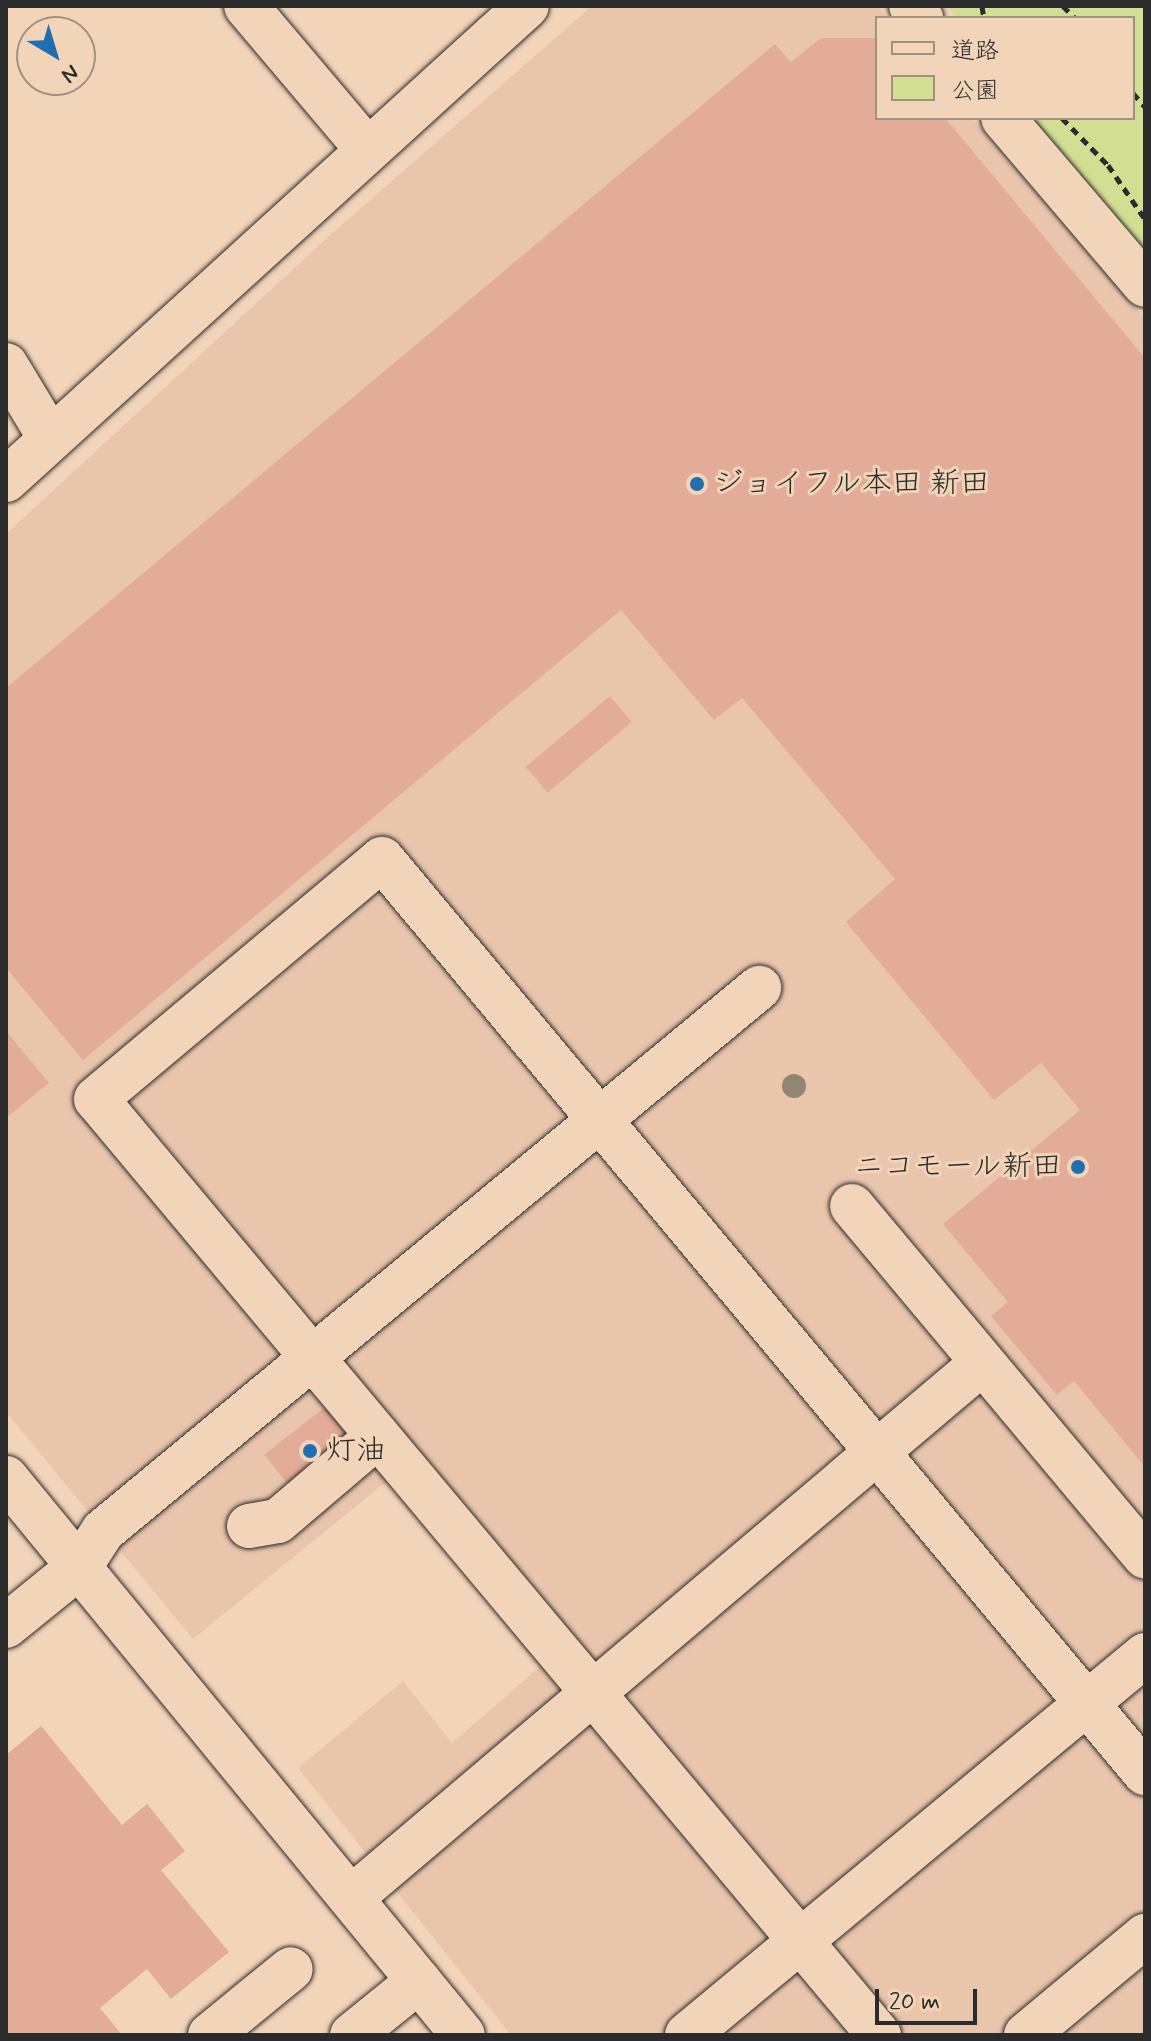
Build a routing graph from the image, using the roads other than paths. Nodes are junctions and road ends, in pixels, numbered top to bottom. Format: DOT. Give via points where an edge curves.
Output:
graph roads {
  1 [pos="246,6"];
  2 [pos="527,6"];
  3 [pos="1005,120"];
  4 [pos="367,149"];
  5 [pos="1145,285"];
  6 [pos="6,365"];
  7 [pos="50,438"];
  8 [pos="6,480"];
  9 [pos="759,988"];
  10 [pos="600,1120"];
  11 [pos="852,1206"];
  12 [pos="313,1358"];
  13 [pos="982,1363"];
  14 [pos="378,1436"];
  15 [pos="877,1453"];
  16 [pos="6,1478"];
  17 [pos="249,1526"];
  18 [pos="1145,1557"];
  19 [pos="81,1565"];
  20 [pos="6,1626"];
  21 [pos="1145,1655"];
  22 [pos="593,1693"];
  23 [pos="1087,1703"];
  24 [pos="1145,1773"];
  25 [pos="351,1898"];
  26 [pos="1145,1936"];
  27 [pos="801,1941"];
  28 [pos="291,1969"];
  29 [pos="419,1981"];
  30 [pos="210,2035"];
  31 [pos="352,2035"];
  32 [pos="463,2035"];
  33 [pos="687,2035"];
  34 [pos="879,2035"];
  35 [pos="1026,2035"];
  1 -- 4 [label="street"];
  2 -- 4 [label="street"];
  3 -- 5 [label="street"];
  4 -- 7 [label="street"];
  6 -- 7 [label="street"];
  7 -- 8 [label="street"];
  9 -- 10 [label="street"];
  10 -- 12 [label="street"];
  10 -- 12 [label="street" via="382,859 96,1099"];
  10 -- 15 [label="street"];
  11 -- 13 [label="street"];
  12 -- 14 [label="street"];
  12 -- 19 [label="street" via="103,1531"];
  13 -- 15 [label="street"];
  13 -- 18 [label="street"];
  14 -- 17 [label="street" via="278,1521"];
  14 -- 22 [label="street"];
  15 -- 22 [label="street"];
  15 -- 23 [label="street"];
  16 -- 19 [label="street"];
  19 -- 20 [label="street"];
  19 -- 25 [label="street"];
  21 -- 23 [label="street"];
  22 -- 25 [label="street"];
  22 -- 27 [label="street"];
  23 -- 24 [label="street"];
  23 -- 27 [label="street"];
  25 -- 29 [label="street"];
  26 -- 35 [label="street"];
  27 -- 33 [label="street"];
  27 -- 34 [label="street"];
  28 -- 30 [label="street"];
  29 -- 31 [label="street"];
  29 -- 32 [label="street"];
}
